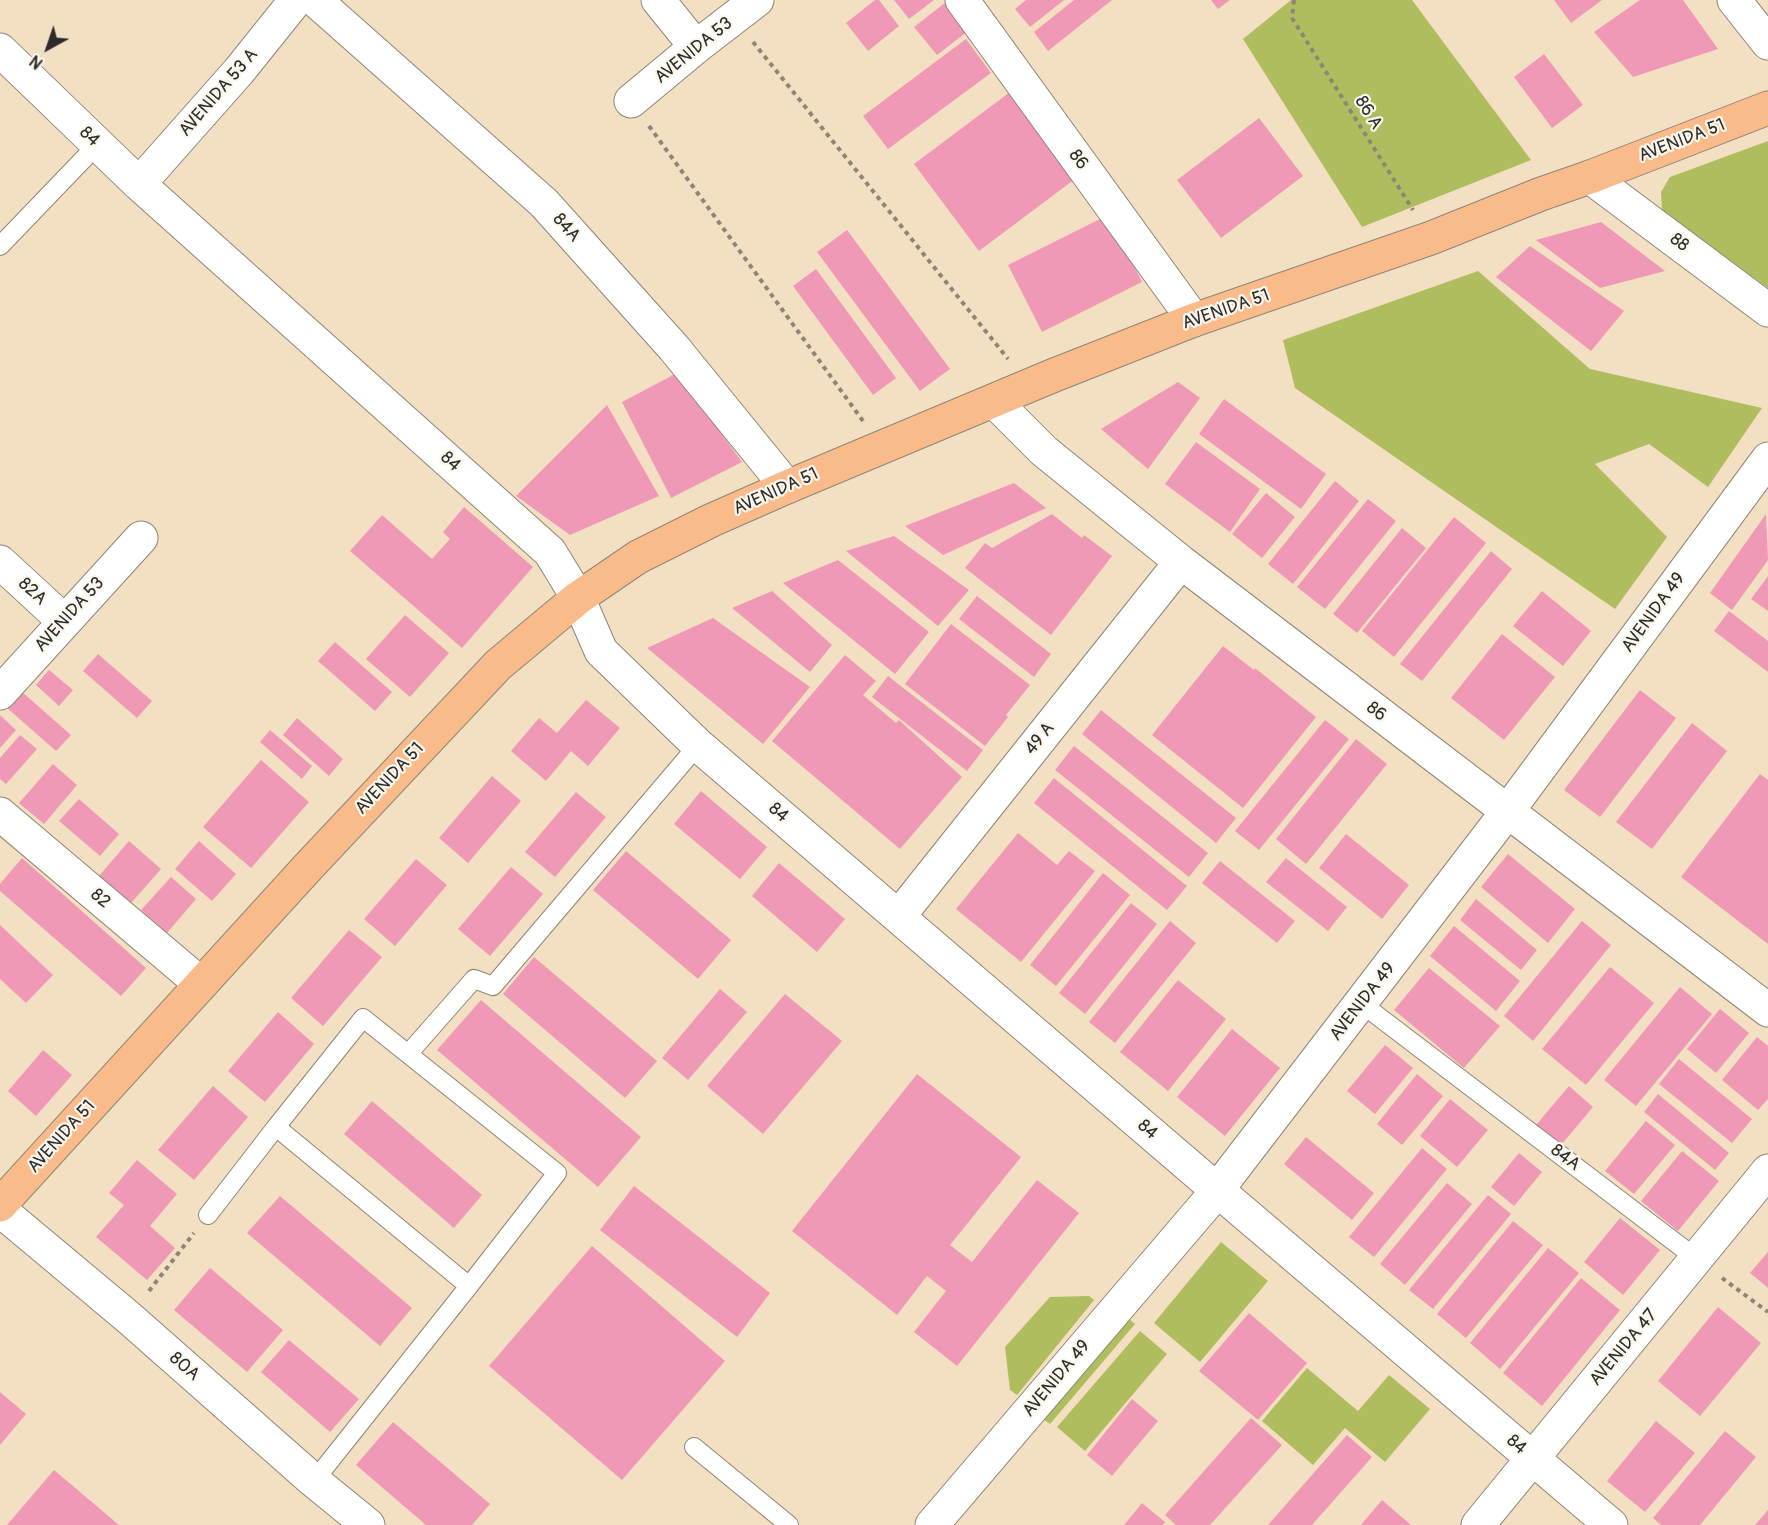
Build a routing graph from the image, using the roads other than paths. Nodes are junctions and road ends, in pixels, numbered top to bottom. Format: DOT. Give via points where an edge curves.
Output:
graph roads {
  1 [pos="296,0"];
  2 [pos="315,0"];
  3 [pos="658,0"];
  4 [pos="962,0"];
  5 [pos="1734,0"];
  6 [pos="745,9"];
  7 [pos="1768,43"];
  8 [pos="696,47"];
  9 [pos="0,50"];
  10 [pos="632,101"];
  11 [pos="1768,108"];
  12 [pos="97,145"];
  13 [pos="1590,177"];
  14 [pos="139,184"];
  15 [pos="0,246"];
  16 [pos="1768,310"];
  17 [pos="1194,320"];
  18 [pos="994,401"];
  19 [pos="1768,459"];
  20 [pos="787,487"];
  21 [pos="141,538"];
  22 [pos="0,562"];
  23 [pos="1181,562"];
  24 [pos="578,598"];
  25 [pos="64,621"];
  26 [pos="0,693"];
  27 [pos="698,745"];
  28 [pos="1507,813"];
  29 [pos="0,814"];
  30 [pos="898,916"];
  31 [pos="201,984"];
  32 [pos="1362,1004"];
  33 [pos="1768,1010"];
  34 [pos="408,1054"];
  35 [pos="276,1127"];
  36 [pos="1768,1171"];
  37 [pos="1216,1189"];
  38 [pos="0,1205"];
  39 [pos="0,1210"];
  40 [pos="208,1215"];
  41 [pos="1697,1259"];
  42 [pos="469,1286"];
  43 [pos="694,1447"];
  44 [pos="1532,1459"];
  45 [pos="314,1481"];
  46 [pos="368,1525"];
  47 [pos="789,1525"];
  48 [pos="932,1525"];
  49 [pos="1478,1525"];
  50 [pos="1611,1525"];
  1 -- 14 [label="street, AVENIDA 53 A"];
  2 -- 20 [label="street, 84A" via="544,203 674,348"];
  3 -- 8 [label="street"];
  4 -- 17 [label="street, 86"];
  5 -- 7 [label="street"];
  6 -- 8 [label="street, AVENIDA 53"];
  8 -- 10 [label="street, AVENIDA 53"];
  9 -- 12 [label="street, 84"];
  11 -- 13 [label="main road, AVENIDA 51"];
  12 -- 14 [label="street, 84"];
  12 -- 15 [label="lane"];
  13 -- 16 [label="street, 88"];
  13 -- 17 [label="main road, AVENIDA 51" via="1431,238"];
  14 -- 24 [label="street, 84" via="550,552"];
  17 -- 18 [label="main road, AVENIDA 51"];
  18 -- 20 [label="main road, AVENIDA 51"];
  18 -- 23 [label="street, 86" via="1044,451"];
  19 -- 28 [label="street, AVENIDA 49"];
  20 -- 24 [label="main road, AVENIDA 51" via="638,557"];
  21 -- 25 [label="street, AVENIDA 53"];
  22 -- 25 [label="street, 82A"];
  23 -- 28 [label="street, 86"];
  23 -- 30 [label="street, 49 A"];
  24 -- 27 [label="street, 84" via="601,651"];
  24 -- 31 [label="main road, AVENIDA 51" via="498,664"];
  25 -- 26 [label="street, AVENIDA 53"];
  27 -- 30 [label="street, 84"];
  27 -- 34 [label="lane" via="493,986 474,979"];
  28 -- 32 [label="street, AVENIDA 49"];
  28 -- 33 [label="street, 86"];
  29 -- 31 [label="street, 82"];
  30 -- 37 [label="street, 84"];
  31 -- 38 [label="main road, AVENIDA 51"];
  32 -- 37 [label="street, AVENIDA 49"];
  32 -- 41 [label="lane, 84A"];
  34 -- 35 [label="lane" via="363,1017"];
  34 -- 42 [label="lane" via="557,1173"];
  35 -- 40 [label="lane"];
  35 -- 42 [label="lane"];
  36 -- 41 [label="street, AVENIDA 47"];
  37 -- 44 [label="street, 84"];
  37 -- 48 [label="street, AVENIDA 49"];
  39 -- 45 [label="street, 80A"];
  41 -- 44 [label="street, AVENIDA 47"];
  42 -- 45 [label="lane"];
  43 -- 47 [label="lane"];
  44 -- 49 [label="street, AVENIDA 47"];
  44 -- 50 [label="street, 84"];
  45 -- 46 [label="street, 80A"];
}
